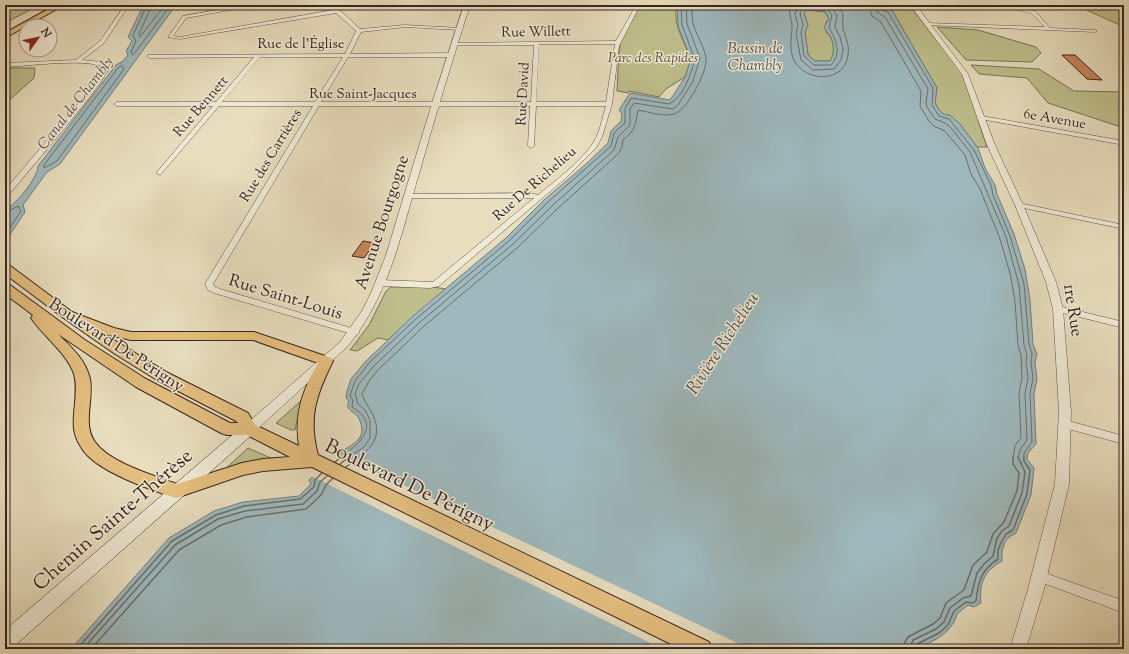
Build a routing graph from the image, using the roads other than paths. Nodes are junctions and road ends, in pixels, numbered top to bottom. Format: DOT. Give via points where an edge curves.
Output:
graph roads {
  1 [pos="127,5"];
  2 [pos="255,5"];
  3 [pos="330,5"];
  4 [pos="392,5"];
  5 [pos="514,5"];
  6 [pos="638,5"];
  7 [pos="913,5"];
  8 [pos="997,5"];
  9 [pos="65,6"];
  10 [pos="467,6"];
  11 [pos="397,8"];
  12 [pos="338,11"];
  13 [pos="47,18"];
  14 [pos="927,24"];
  15 [pos="460,29"];
  16 [pos="1050,29"];
  17 [pos="359,31"];
  18 [pos="1095,31"];
  19 [pos="18,35"];
  20 [pos="5,36"];
  21 [pos="5,42"];
  22 [pos="618,42"];
  23 [pos="537,43"];
  24 [pos="455,44"];
  25 [pos="259,55"];
  26 [pos="346,55"];
  27 [pos="452,55"];
  28 [pos="150,56"];
  29 [pos="78,61"];
  30 [pos="5,65"];
  31 [pos="117,104"];
  32 [pos="609,104"];
  33 [pos="216,105"];
  34 [pos="316,105"];
  35 [pos="436,105"];
  36 [pos="533,105"];
  37 [pos="982,118"];
  38 [pos="1124,142"];
  39 [pos="531,146"];
  40 [pos="159,173"];
  41 [pos="5,194"];
  42 [pos="408,196"];
  43 [pos="539,197"];
  44 [pos="1019,205"];
  45 [pos="1124,227"];
  46 [pos="8,271"];
  47 [pos="380,283"];
  48 [pos="209,286"];
  49 [pos="5,288"];
  50 [pos="32,309"];
  51 [pos="1058,309"];
  52 [pos="69,315"];
  53 [pos="1124,325"];
  54 [pos="355,332"];
  55 [pos="326,361"];
  56 [pos="1065,424"];
  57 [pos="248,429"];
  58 [pos="1124,440"];
  59 [pos="311,461"];
  60 [pos="176,491"];
  61 [pos="1039,576"];
  62 [pos="1124,607"];
  63 [pos="5,642"];
  64 [pos="702,649"];
  65 [pos="1018,649"];
  1 -- 29 [label="street" via="102,42"];
  2 -- 12 [label="street" via="184,17 170,36 182,37"];
  3 -- 12 [label="street"];
  4 -- 11 [label="street"];
  5 -- 10 [label="street"];
  6 -- 22 [label="street, Rue De Richelieu"];
  7 -- 14 [label="street, 1re Rue"];
  8 -- 16 [label="street" via="1033,12"];
  9 -- 13 [label="main road"];
  9 -- 20 [label="main road"];
  10 -- 15 [label="street, Avenue Bourgogne"];
  12 -- 17 [label="street"];
  14 -- 16 [label="street"];
  14 -- 37 [label="street, 1re Rue" via="965,74"];
  15 -- 17 [label="street" via="405,26"];
  15 -- 24 [label="street, Avenue Bourgogne"];
  16 -- 18 [label="street"];
  17 -- 26 [label="street, Rue des Carrières"];
  19 -- 21 [label="main road"];
  22 -- 23 [label="street, Rue Willett"];
  22 -- 32 [label="street, Rue De Richelieu"];
  23 -- 24 [label="street, Rue Willett"];
  23 -- 36 [label="street, Rue David"];
  24 -- 27 [label="street, Avenue Bourgogne"];
  25 -- 26 [label="street, Rue de l'Église"];
  25 -- 28 [label="street, Rue de l'Église"];
  25 -- 33 [label="street, Rue Bennett"];
  26 -- 27 [label="street, Rue de l'Église"];
  26 -- 34 [label="street, Rue des Carrières"];
  27 -- 35 [label="street, Avenue Bourgogne"];
  29 -- 30 [label="street"];
  29 -- 41 [label="street" via="104,63 108,68 62,128"];
  31 -- 33 [label="street, Rue Saint-Jacques"];
  32 -- 36 [label="street, Rue Saint-Jacques"];
  32 -- 43 [label="street, Rue De Richelieu" via="594,146 572,170"];
  33 -- 34 [label="street, Rue Saint-Jacques"];
  33 -- 40 [label="street, Rue Bennett"];
  34 -- 35 [label="street, Rue Saint-Jacques"];
  34 -- 48 [label="street, Rue des Carrières"];
  35 -- 36 [label="street, Rue Saint-Jacques"];
  35 -- 42 [label="street, Avenue Bourgogne"];
  36 -- 39 [label="street, Rue David"];
  37 -- 38 [label="street, 6e Avenue"];
  37 -- 44 [label="street, 1re Rue" via="991,145"];
  42 -- 43 [label="street"];
  42 -- 47 [label="street, Avenue Bourgogne"];
  43 -- 47 [label="street, Rue De Richelieu" via="436,284"];
  44 -- 45 [label="street"];
  44 -- 51 [label="street, 1re Rue" via="1051,282"];
  46 -- 52 [label="main road, Boulevard De Périgny"];
  47 -- 54 [label="street, Avenue Bourgogne"];
  48 -- 54 [label="street, Rue Saint-Louis" via="217,291"];
  49 -- 50 [label="main road, Boulevard De Périgny"];
  50 -- 57 [label="main road, Boulevard De Périgny" via="102,358 160,394 227,429"];
  50 -- 60 [label="main road" via="44,329 74,360 81,374 82,429 90,448 109,462"];
  51 -- 53 [label="street"];
  51 -- 56 [label="street, 1re Rue"];
  52 -- 55 [label="main road" via="110,331 131,336 254,336"];
  52 -- 57 [label="main road, Boulevard De Périgny" via="137,361 242,417"];
  54 -- 55 [label="street, Avenue Bourgogne"];
  55 -- 57 [label="street, Avenue Bourgogne"];
  55 -- 59 [label="main road" via="311,391 305,417 304,432"];
  56 -- 58 [label="street"];
  56 -- 61 [label="street, 1re Rue" via="1060,493"];
  57 -- 59 [label="main road, Boulevard De Périgny"];
  57 -- 60 [label="main road, Chemin Sainte-Thérèse"];
  59 -- 60 [label="main road" via="248,468"];
  59 -- 64 [label="main road, Boulevard De Périgny"];
  60 -- 63 [label="main road, Chemin Sainte-Thérèse"];
  61 -- 62 [label="street"];
  61 -- 65 [label="street, 1re Rue"];
}
